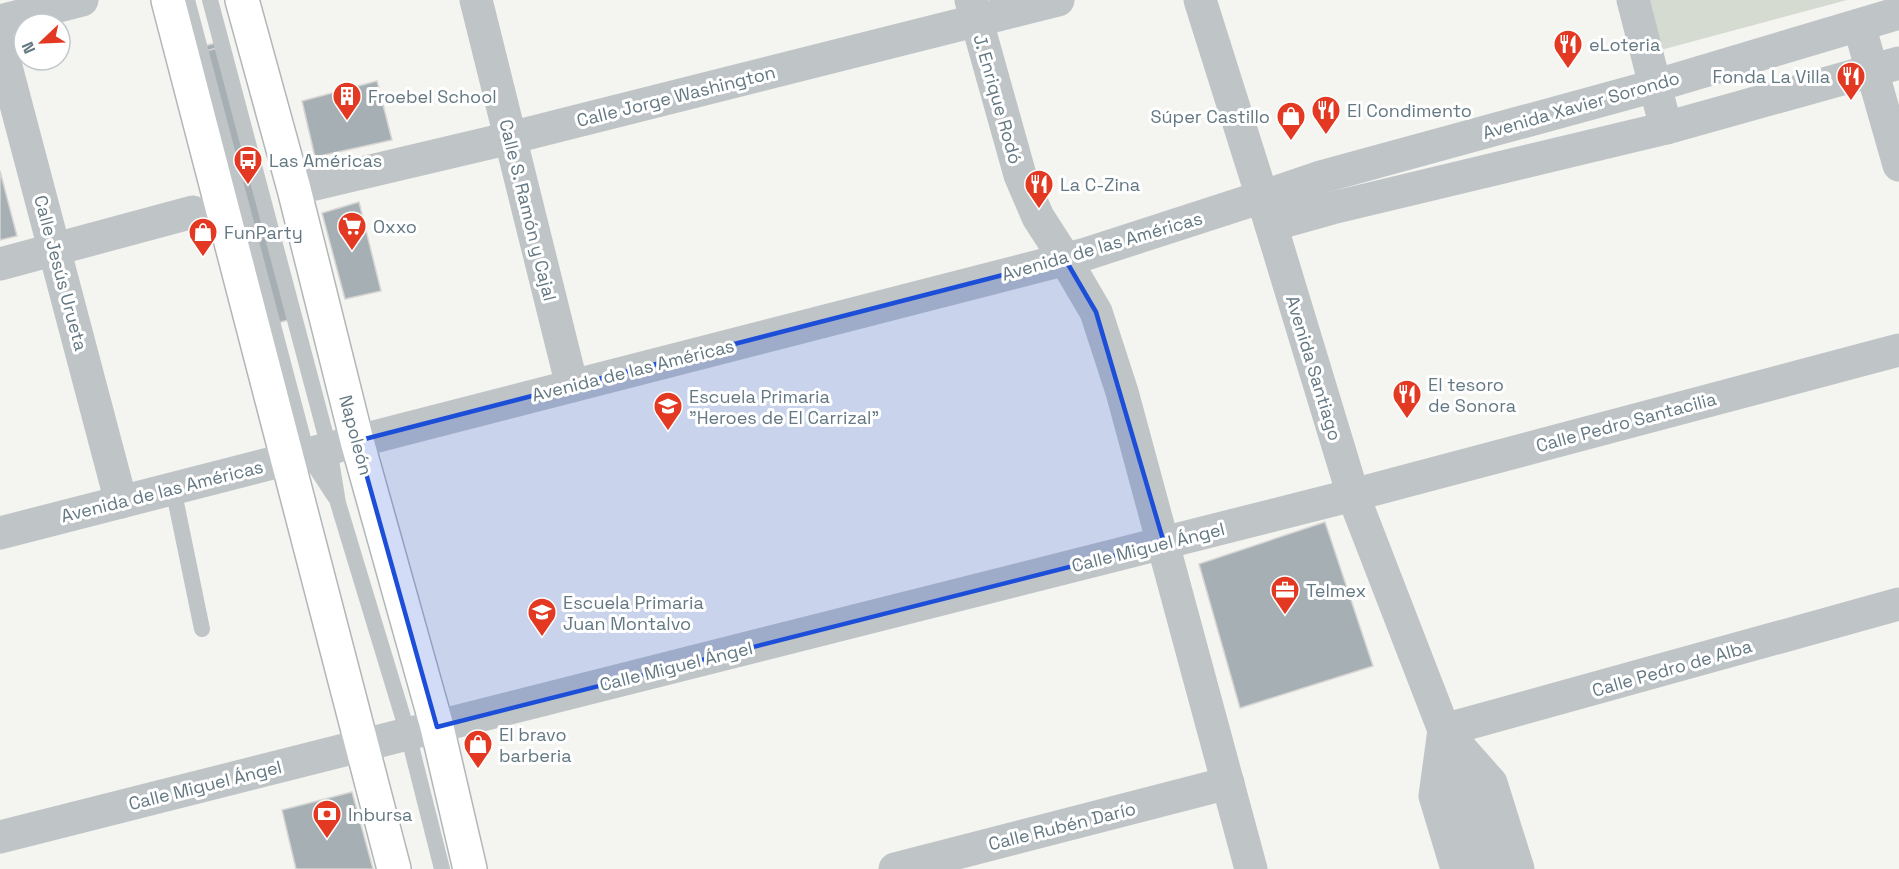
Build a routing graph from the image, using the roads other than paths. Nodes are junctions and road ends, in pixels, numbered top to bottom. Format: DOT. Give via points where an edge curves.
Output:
graph roads {
  1 [pos="82,0"];
  2 [pos="168,0"];
  3 [pos="187,0"];
  4 [pos="210,0"];
  5 [pos="242,0"];
  6 [pos="476,0"];
  7 [pos="1058,0"];
  8 [pos="1200,0"];
  9 [pos="1633,0"];
  10 [pos="974,11"];
  11 [pos="0,21"];
  12 [pos="1897,21"];
  13 [pos="1859,25"];
  14 [pos="0,44"];
  15 [pos="1886,67"];
  16 [pos="1654,86"];
  17 [pos="1666,128"];
  18 [pos="510,138"];
  19 [pos="1899,165"];
  20 [pos="294,189"];
  21 [pos="1266,211"];
  22 [pos="193,212"];
  23 [pos="54,248"];
  24 [pos="1065,259"];
  25 [pos="0,264"];
  26 [pos="1899,350"];
  27 [pos="572,386"];
  28 [pos="320,451"];
  29 [pos="173,488"];
  30 [pos="1353,495"];
  31 [pos="121,502"];
  32 [pos="338,503"];
  33 [pos="0,533"];
  34 [pos="1164,543"];
  35 [pos="1899,604"];
  36 [pos="202,629"];
  37 [pos="1444,730"];
  38 [pos="422,731"];
  39 [pos="362,745"];
  40 [pos="1228,783"];
  41 [pos="0,837"];
  42 [pos="394,869"];
  43 [pos="442,869"];
  44 [pos="470,869"];
  45 [pos="895,869"];
  46 [pos="1251,869"];
  47 [pos="1457,869"];
  48 [pos="1489,869"];
  49 [pos="1518,869"];
  1 -- 11 [label="street"];
  2 -- 28 [label="main road, Napoleón"];
  3 -- 28 [label="lane"];
  4 -- 28 [label="lane"];
  5 -- 20 [label="main road, Napoleón"];
  6 -- 18 [label="street, Calle S. Ramón y Cajal"];
  7 -- 10 [label="street, Calle Jorge Washington"];
  8 -- 21 [label="street, Avenida Santiago"];
  9 -- 16 [label="street"];
  10 -- 18 [label="street, Calle Jorge Washington"];
  10 -- 24 [label="street, J. Enrique Rodó" via="1020,175 1038,217"];
  12 -- 13 [label="street, Avenida Xavier Sorondo"];
  13 -- 15 [label="street"];
  13 -- 16 [label="street, Avenida Xavier Sorondo"];
  14 -- 23 [label="street, Calle Jesús Urueta"];
  15 -- 17 [label="street, Avenida Xavier Sorondo"];
  15 -- 19 [label="street"];
  16 -- 17 [label="street"];
  16 -- 21 [label="street, Avenida Xavier Sorondo" via="1321,177"];
  17 -- 21 [label="street, Avenida Xavier Sorondo" via="1332,208"];
  18 -- 20 [label="street, Calle Jorge Washington"];
  18 -- 27 [label="street, Calle S. Ramón y Cajal"];
  20 -- 28 [label="main road, Napoleón"];
  21 -- 24 [label="street, Avenida de las Américas"];
  21 -- 30 [label="street, Avenida Santiago"];
  22 -- 23 [label="street"];
  23 -- 25 [label="street"];
  23 -- 31 [label="street, Calle Jesús Urueta"];
  24 -- 27 [label="street, Avenida de las Américas"];
  24 -- 34 [label="street, J. Enrique Rodó" via="1096,312"];
  26 -- 30 [label="street, Calle Pedro Santacilia"];
  27 -- 28 [label="street, Avenida de las Américas"];
  28 -- 29 [label="street, Avenida de las Américas"];
  28 -- 32 [label="lane"];
  28 -- 32 [label="lane"];
  28 -- 38 [label="main road, Napoleón"];
  28 -- 39 [label="main road, Napoleón"];
  29 -- 31 [label="street, Avenida de las Américas"];
  29 -- 36 [label="lane"];
  30 -- 34 [label="street, Calle Miguel Ángel"];
  30 -- 37 [label="street, Avenida Santiago"];
  31 -- 33 [label="street, Avenida de las Américas"];
  32 -- 38 [label="lane"];
  34 -- 38 [label="street, Calle Miguel Ángel"];
  34 -- 40 [label="street, J. Enrique Rodó"];
  35 -- 37 [label="street, Calle Pedro de Alba"];
  37 -- 47 [label="street, Avenida Santiago" via="1436,796"];
  37 -- 48 [label="street, Avenida Santiago"];
  37 -- 49 [label="street, Avenida Santiago" via="1491,783"];
  38 -- 39 [label="street, Calle Miguel Ángel"];
  38 -- 43 [label="lane"];
  38 -- 44 [label="main road, Napoleón"];
  39 -- 41 [label="street, Calle Miguel Ángel"];
  39 -- 42 [label="main road, Napoleón"];
  40 -- 45 [label="street, Calle Rubén Darío"];
  40 -- 46 [label="street, J. Enrique Rodó"];
}
